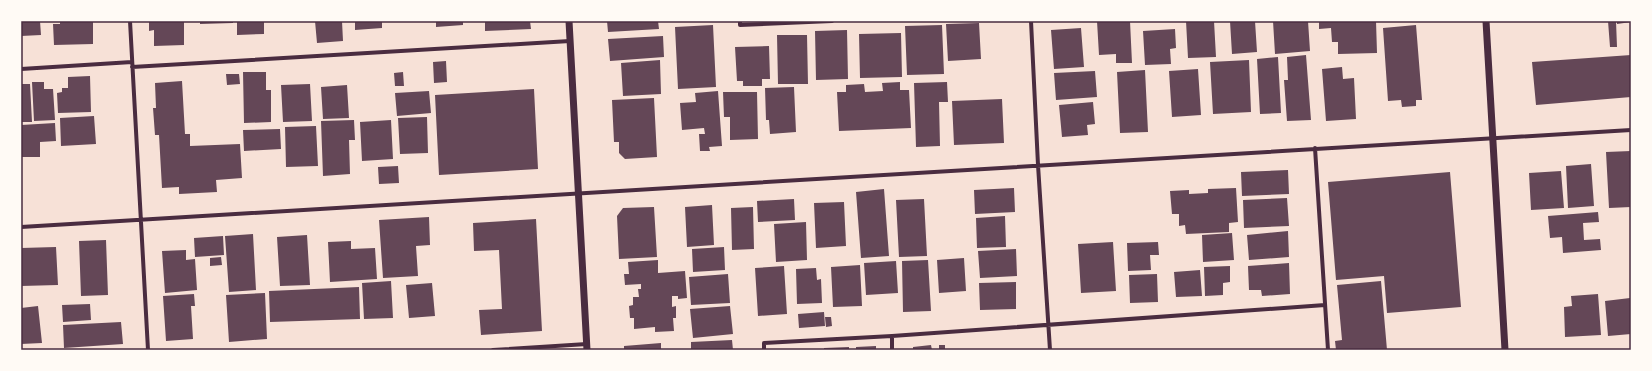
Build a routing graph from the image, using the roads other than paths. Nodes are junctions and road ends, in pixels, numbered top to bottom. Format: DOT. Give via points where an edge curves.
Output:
graph roads {
  1 [pos="130,21"];
  2 [pos="569,21"];
  3 [pos="740,21"];
  4 [pos="832,21"];
  5 [pos="1031,21"];
  6 [pos="1486,21"];
  7 [pos="570,41"];
  8 [pos="132,62"];
  9 [pos="132,67"];
  10 [pos="21,69"];
  11 [pos="1631,130"];
  12 [pos="1493,138"];
  13 [pos="1315,148"];
  14 [pos="1038,165"];
  15 [pos="579,194"];
  16 [pos="141,219"];
  17 [pos="21,227"];
  18 [pos="1325,305"];
  19 [pos="1049,324"];
  20 [pos="892,336"];
  21 [pos="587,347"];
  22 [pos="148,350"];
  23 [pos="492,350"];
  24 [pos="764,350"];
  25 [pos="892,350"];
  26 [pos="1050,350"];
  27 [pos="1328,350"];
  28 [pos="1505,350"];
  1 -- 8 [label="street"];
  2 -- 7 [label="street"];
  3 -- 4 [label="street" via="740,26"];
  5 -- 14 [label="street"];
  6 -- 12 [label="street"];
  7 -- 9 [label="street"];
  7 -- 15 [label="street"];
  8 -- 9 [label="street"];
  8 -- 10 [label="street"];
  9 -- 16 [label="street"];
  11 -- 12 [label="street"];
  12 -- 13 [label="street"];
  12 -- 28 [label="street"];
  13 -- 14 [label="street"];
  13 -- 18 [label="street"];
  14 -- 15 [label="street"];
  14 -- 19 [label="street"];
  15 -- 16 [label="street"];
  15 -- 21 [label="street"];
  16 -- 17 [label="street"];
  16 -- 22 [label="street"];
  18 -- 19 [label="street"];
  18 -- 27 [label="street"];
  19 -- 20 [label="street"];
  19 -- 26 [label="street"];
  20 -- 24 [label="street" via="764,343"];
  20 -- 25 [label="street"];
  21 -- 23 [label="street"];
}
